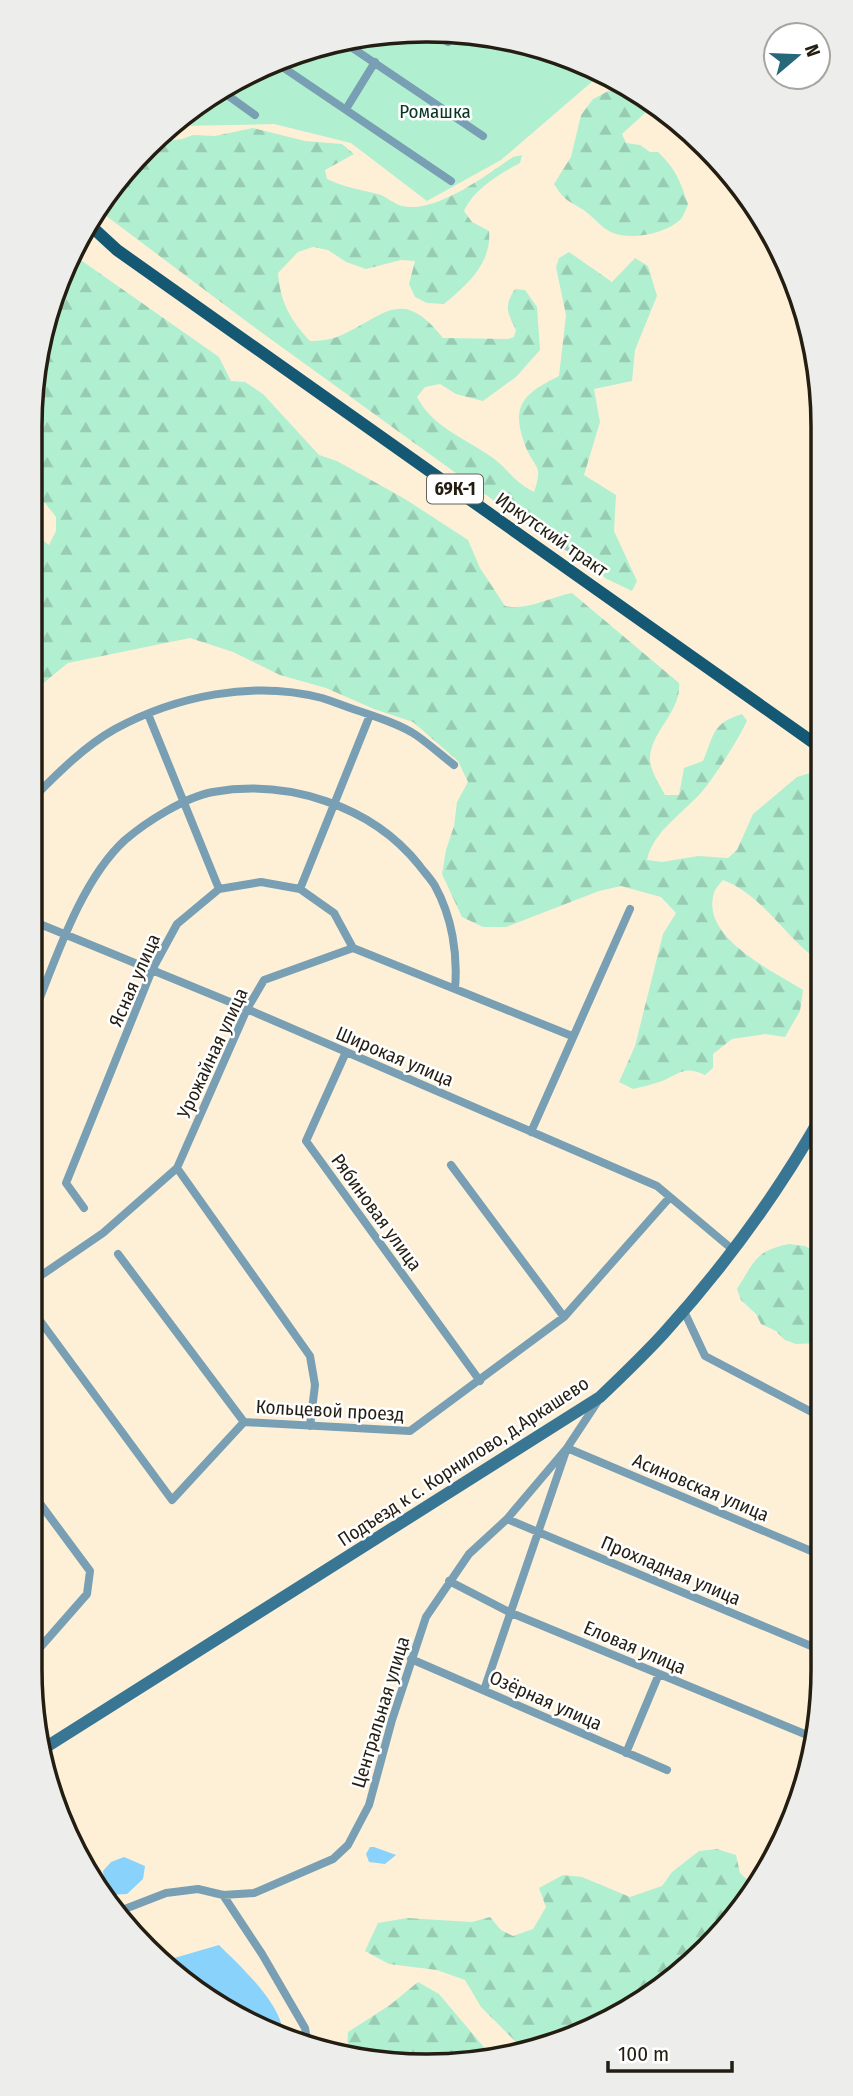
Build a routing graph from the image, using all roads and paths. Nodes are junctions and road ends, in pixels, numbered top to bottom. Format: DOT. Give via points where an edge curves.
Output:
graph roads {
  1 [pos="354,49"];
  2 [pos="375,62"];
  3 [pos="285,69"];
  4 [pos="230,97"];
  5 [pos="346,109"];
  6 [pos="255,115"];
  7 [pos="483,136"];
  8 [pos="452,181"];
  9 [pos="96,231"];
  10 [pos="148,714"];
  11 [pos="370,715"];
  12 [pos="811,741"];
  13 [pos="454,765"];
  14 [pos="42,790"];
  15 [pos="184,804"];
  16 [pos="334,805"];
  17 [pos="219,889"];
  18 [pos="300,890"];
  19 [pos="630,909"];
  20 [pos="42,925"];
  21 [pos="67,935"];
  22 [pos="353,948"];
  23 [pos="152,970"];
  24 [pos="455,989"];
  25 [pos="42,994"];
  26 [pos="247,1010"];
  27 [pos="572,1036"];
  28 [pos="346,1052"];
  29 [pos="531,1132"];
  30 [pos="811,1134"];
  31 [pos="451,1165"];
  32 [pos="177,1168"];
  33 [pos="670,1197"];
  34 [pos="84,1208"];
  35 [pos="732,1249"];
  36 [pos="118,1254"];
  37 [pos="42,1275"];
  38 [pos="683,1309"];
  39 [pos="564,1317"];
  40 [pos="42,1323"];
  41 [pos="480,1381"];
  42 [pos="600,1398"];
  43 [pos="811,1412"];
  44 [pos="244,1422"];
  45 [pos="310,1426"];
  46 [pos="567,1448"];
  47 [pos="42,1506"];
  48 [pos="507,1519"];
  49 [pos="538,1532"];
  50 [pos="811,1551"];
  51 [pos="449,1581"];
  52 [pos="509,1612"];
  53 [pos="42,1646"];
  54 [pos="811,1646"];
  55 [pos="411,1659"];
  56 [pos="659,1674"];
  57 [pos="484,1690"];
  58 [pos="806,1734"];
  59 [pos="49,1745"];
  60 [pos="626,1752"];
  61 [pos="667,1770"];
  62 [pos="223,1895"];
  63 [pos="125,1909"];
  64 [pos="306,2035"];
  1 -- 2 [label="street"];
  2 -- 5 [label="street"];
  2 -- 7 [label="street"];
  3 -- 5 [label="street"];
  4 -- 6 [label="street"];
  5 -- 8 [label="street"];
  9 -- 12 [label="main road, Иркутский тракт / 69К-1" via="117,250"];
  10 -- 11 [label="street" via="187,700 273,692 321,698"];
  10 -- 14 [label="street" via="114,730"];
  10 -- 15 [label="street"];
  11 -- 13 [label="street" via="415,734"];
  11 -- 16 [label="street"];
  15 -- 16 [label="street" via="211,792 259,788 305,794"];
  15 -- 17 [label="street"];
  15 -- 21 [label="street" via="163,812 124,841 91,881"];
  16 -- 18 [label="street"];
  16 -- 24 [label="street" via="366,818 407,850 435,886 451,928"];
  17 -- 18 [label="street" via="261,882"];
  17 -- 23 [label="street, Ясная улица" via="177,924"];
  18 -- 22 [label="street" via="334,913"];
  19 -- 27 [label="street"];
  20 -- 21 [label="street, Широкая улица"];
  21 -- 23 [label="street, Широкая улица"];
  21 -- 25 [label="street"];
  22 -- 24 [label="street"];
  22 -- 26 [label="street, Урожайная улица" via="264,980"];
  23 -- 26 [label="street, Широкая улица"];
  23 -- 34 [label="street, Ясная улица" via="66,1183"];
  24 -- 27 [label="street"];
  26 -- 28 [label="street, Широкая улица"];
  26 -- 32 [label="street, Урожайная улица"];
  27 -- 29 [label="street"];
  28 -- 29 [label="street, Широкая улица"];
  28 -- 41 [label="street, Рябиновая улица" via="306,1141"];
  29 -- 33 [label="street, Широкая улица" via="657,1186"];
  30 -- 35 [label="street, Подъезд к с. Корнилово, д.Аркашево"];
  31 -- 39 [label="street"];
  32 -- 37 [label="street" via="103,1233"];
  32 -- 45 [label="street" via="310,1356 315,1385"];
  33 -- 35 [label="street, Широкая улица"];
  33 -- 39 [label="street, Кольцевой проезд"];
  35 -- 38 [label="street, Подъезд к с. Корнилово, д.Аркашево"];
  36 -- 44 [label="street"];
  38 -- 42 [label="street, Подъезд к с. Корнилово, д.Аркашево"];
  38 -- 43 [label="street" via="705,1356"];
  39 -- 41 [label="street, Кольцевой проезд"];
  40 -- 44 [label="street, Кольцевой проезд" via="172,1500"];
  41 -- 45 [label="street, Кольцевой проезд" via="410,1431"];
  42 -- 46 [label="street, Центральная улица"];
  42 -- 59 [label="street, Подъезд к с. Корнилово, д.Аркашево"];
  44 -- 45 [label="street, Кольцевой проезд"];
  46 -- 48 [label="street, Центральная улица"];
  46 -- 49 [label="street"];
  46 -- 50 [label="street, Асиновская улица"];
  47 -- 53 [label="street" via="90,1570 88,1594"];
  48 -- 49 [label="street, Прохладная улица"];
  48 -- 51 [label="street, Центральная улица"];
  49 -- 52 [label="street"];
  49 -- 54 [label="street, Прохладная улица"];
  51 -- 52 [label="street, Еловая улица"];
  51 -- 55 [label="street, Центральная улица" via="426,1617"];
  52 -- 56 [label="street, Еловая улица"];
  52 -- 57 [label="street"];
  55 -- 57 [label="street, Озёрная улица"];
  55 -- 62 [label="street, Центральная улица" via="369,1805 348,1845 333,1859 276,1885 254,1893"];
  56 -- 58 [label="street, Еловая улица"];
  56 -- 60 [label="street"];
  57 -- 60 [label="street, Озёрная улица"];
  60 -- 61 [label="street, Озёрная улица"];
  62 -- 63 [label="street, Центральная улица" via="198,1889 166,1892"];
  62 -- 64 [label="street"];
}
